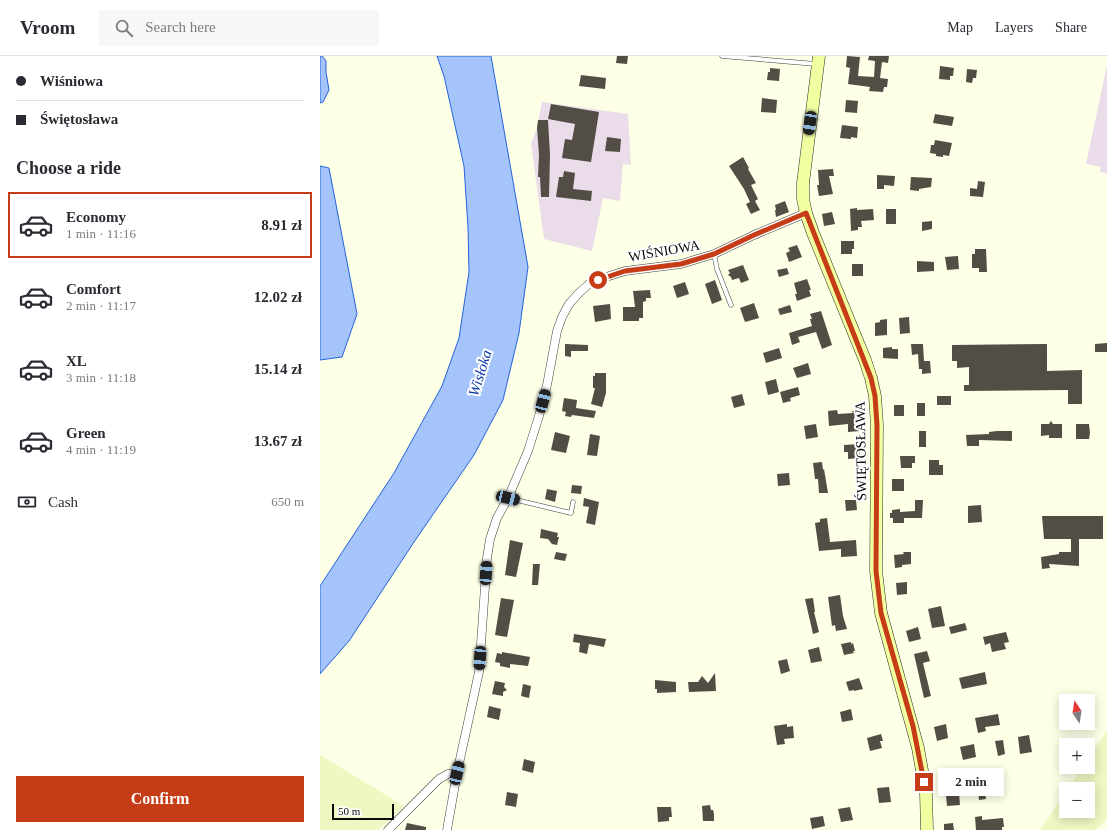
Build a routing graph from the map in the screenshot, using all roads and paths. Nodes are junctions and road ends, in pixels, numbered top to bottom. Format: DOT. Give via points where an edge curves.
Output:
graph roads {
  1 [pos="722,56"];
  2 [pos="819,60"];
  3 [pos="806,213"];
  4 [pos="714,254"];
  5 [pos="732,305"];
  6 [pos="508,498"];
  7 [pos="573,502"];
  8 [pos="457,773"];
  9 [pos="388,830"];
  10 [pos="447,830"];
  11 [pos="927,830"];
  1 -- 2 [label="lane"];
  2 -- 3 [label="street, ŚWIĘTOSŁAWA" via="804,172 803,199"];
  3 -- 4 [label="street, WIŚNIOWA"];
  3 -- 11 [label="street, ŚWIĘTOSŁAWA" via="865,360 875,396 878,592 881,613 920,756 926,793"];
  4 -- 5 [label="lane" via="717,269"];
  4 -- 6 [label="street, WIŚNIOWA" via="681,264 625,271 606,277 590,284 569,304 557,331 547,385 528,451"];
  6 -- 7 [label="lane" via="571,513"];
  6 -- 8 [label="street, WIŚNIOWA" via="497,518 490,539 479,672"];
  8 -- 9 [label="street" via="448,774 440,779"];
  8 -- 10 [label="street, WIŚNIOWA"];
}
